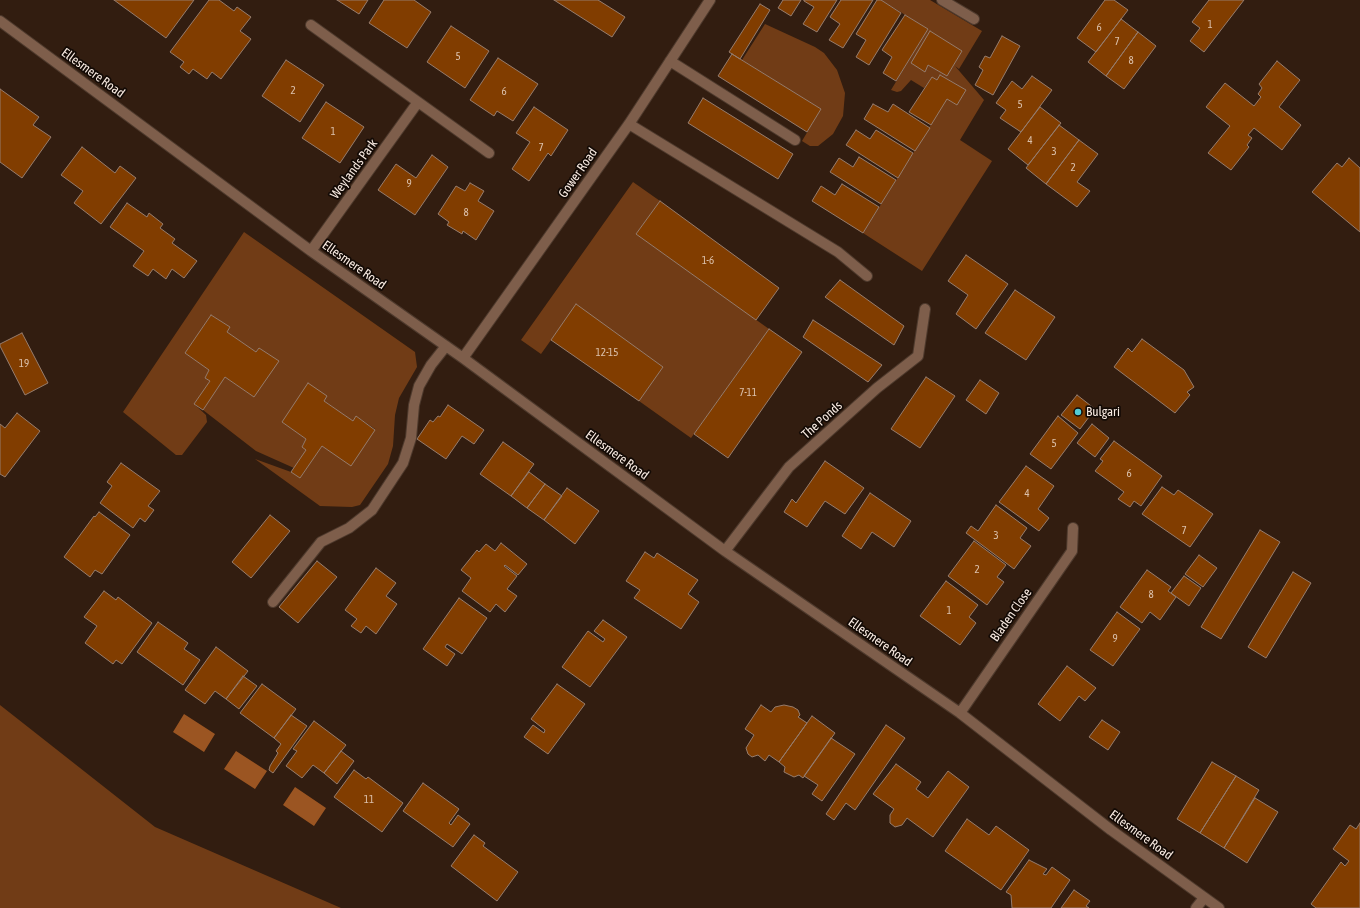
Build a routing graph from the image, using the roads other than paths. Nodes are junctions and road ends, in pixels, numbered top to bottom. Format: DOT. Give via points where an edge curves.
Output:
graph roads {
  1 [pos="710,0"];
  2 [pos="942,0"];
  3 [pos="974,19"];
  4 [pos="0,21"];
  5 [pos="311,25"];
  6 [pos="670,61"];
  7 [pos="418,102"];
  8 [pos="629,124"];
  9 [pos="795,140"];
  10 [pos="489,153"];
  11 [pos="311,251"];
  12 [pos="867,276"];
  13 [pos="925,309"];
  14 [pos="446,346"];
  15 [pos="463,358"];
  16 [pos="1073,528"];
  17 [pos="725,551"];
  18 [pos="273,602"];
  19 [pos="960,713"];
  20 [pos="1204,898"];
  21 [pos="1196,908"];
  22 [pos="1219,908"];
  1 -- 6 [label="street, Gower Road"];
  2 -- 3 [label="street"];
  4 -- 11 [label="street, Ellesmere Road"];
  5 -- 7 [label="street"];
  6 -- 8 [label="street, Gower Road"];
  6 -- 9 [label="street"];
  7 -- 10 [label="street"];
  7 -- 11 [label="street, Weylands Park"];
  8 -- 12 [label="street" via="838,252"];
  8 -- 15 [label="street, Gower Road"];
  11 -- 14 [label="street, Ellesmere Road"];
  13 -- 17 [label="street, The Ponds" via="918,356 877,388 789,467"];
  14 -- 15 [label="street, Ellesmere Road"];
  14 -- 18 [label="street" via="419,386 403,463 372,510 349,528 321,542"];
  15 -- 17 [label="street, Ellesmere Road"];
  16 -- 19 [label="street, Bladen Close" via="1072,551"];
  17 -- 19 [label="street, Ellesmere Road"];
  19 -- 20 [label="street, Ellesmere Road" via="1111,830"];
  20 -- 21 [label="street"];
  20 -- 22 [label="street, Ellesmere Road"];
}
